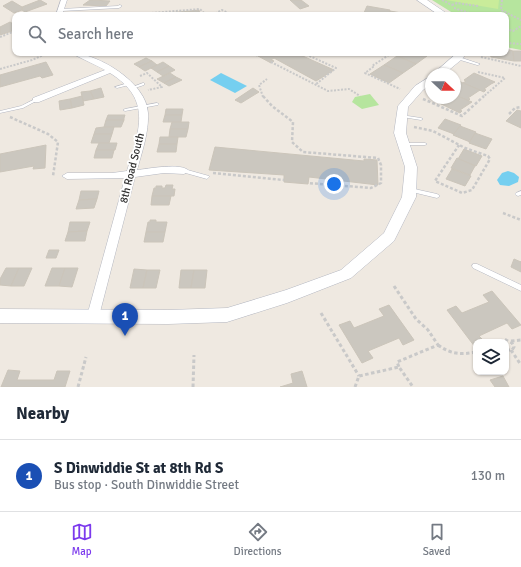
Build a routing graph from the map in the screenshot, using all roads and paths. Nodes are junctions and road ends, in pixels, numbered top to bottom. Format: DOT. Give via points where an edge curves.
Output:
graph roads {
  1 [pos="64,0"];
  2 [pos="421,0"];
  3 [pos="442,0"];
  4 [pos="502,0"];
  5 [pos="120,6"];
  6 [pos="478,6"];
  7 [pos="452,7"];
  8 [pos="60,12"];
  9 [pos="164,12"];
  10 [pos="203,12"];
  11 [pos="218,12"];
  12 [pos="228,12"];
  13 [pos="440,12"];
  14 [pos="466,12"];
  15 [pos="505,12"];
  16 [pos="509,14"];
  17 [pos="521,20"];
  18 [pos="521,26"];
  19 [pos="509,29"];
  20 [pos="12,33"];
  21 [pos="0,37"];
  22 [pos="509,43"];
  23 [pos="521,44"];
  24 [pos="41,56"];
  25 [pos="81,56"];
  26 [pos="310,56"];
  27 [pos="387,56"];
  28 [pos="460,56"];
  29 [pos="480,57"];
  30 [pos="272,62"];
  31 [pos="478,64"];
  32 [pos="521,66"];
  33 [pos="445,68"];
  34 [pos="0,69"];
  35 [pos="111,70"];
  36 [pos="476,72"];
  37 [pos="266,80"];
  38 [pos="132,83"];
  39 [pos="143,84"];
  40 [pos="425,84"];
  41 [pos="315,85"];
  42 [pos="117,87"];
  43 [pos="400,89"];
  44 [pos="146,91"];
  45 [pos="360,96"];
  46 [pos="423,99"];
  47 [pos="36,100"];
  48 [pos="157,104"];
  49 [pos="144,107"];
  50 [pos="521,107"];
  51 [pos="125,110"];
  52 [pos="2,114"];
  53 [pos="509,114"];
  54 [pos="402,116"];
  55 [pos="421,119"];
  56 [pos="414,127"];
  57 [pos="404,144"];
  58 [pos="425,144"];
  59 [pos="459,145"];
  60 [pos="184,171"];
  61 [pos="130,174"];
  62 [pos="207,174"];
  63 [pos="53,176"];
  64 [pos="67,176"];
  65 [pos="284,180"];
  66 [pos="308,183"];
  67 [pos="410,190"];
  68 [pos="437,196"];
  69 [pos="502,213"];
  70 [pos="521,220"];
  71 [pos="475,266"];
  72 [pos="394,286"];
  73 [pos="521,288"];
  74 [pos="321,313"];
  75 [pos="0,316"];
  76 [pos="93,316"];
  77 [pos="521,340"];
  78 [pos="510,341"];
  79 [pos="438,345"];
  80 [pos="511,350"];
  81 [pos="473,353"];
  82 [pos="194,355"];
  83 [pos="86,357"];
  84 [pos="521,365"];
  85 [pos="399,367"];
  86 [pos="359,376"];
  87 [pos="78,387"];
  88 [pos="193,387"];
  89 [pos="355,387"];
  90 [pos="413,387"];
  1 -- 8 [label="street"];
  2 -- 13 [label="street"];
  3 -- 7 [label="path"];
  4 -- 15 [label="path" via="501,10"];
  5 -- 8 [label="lane"];
  6 -- 7 [label="path" via="457,3"];
  7 -- 14 [label="path"];
  9 -- 10 [label="path" via="200,9"];
  11 -- 12 [label="path"];
  16 -- 17 [label="path"];
  18 -- 19 [label="path"];
  20 -- 21 [label="path"];
  22 -- 23 [label="path"];
  24 -- 34 [label="path"];
  25 -- 35 [label="street"];
  26 -- 41 [label="path" via="336,68"];
  27 -- 43 [label="path" via="365,72"];
  28 -- 31 [label="lane"];
  28 -- 33 [label="street"];
  29 -- 32 [label="path"];
  30 -- 41 [label="path"];
  35 -- 38 [label="street"];
  35 -- 47 [label="street"];
  36 -- 46 [label="path" via="505,78 462,116"];
  37 -- 66 [label="path" via="259,84 262,95 293,122 292,142 303,152 378,158 381,165 381,183 371,188"];
  38 -- 39 [label="lane"];
  38 -- 42 [label="lane"];
  38 -- 44 [label="path" via="147,73 162,87"];
  38 -- 49 [label="street"];
  40 -- 54 [label="street" via="403,106"];
  41 -- 45 [label="path" via="328,91 349,89"];
  47 -- 52 [label="lane"];
  48 -- 49 [label="lane"];
  49 -- 51 [label="lane"];
  49 -- 61 [label="street, 8th Road South" via="144,119"];
  50 -- 53 [label="path" via="515,108"];
  52 -- 63 [label="path" via="48,134 58,142"];
  54 -- 55 [label="lane"];
  54 -- 57 [label="street" via="400,133"];
  56 -- 59 [label="path" via="433,131"];
  57 -- 58 [label="lane"];
  57 -- 67 [label="street" via="411,167"];
  59 -- 59 [label="path" via="490,159 472,190 462,193 435,181"];
  60 -- 61 [label="street" via="164,170"];
  60 -- 62 [label="lane"];
  61 -- 64 [label="street"];
  61 -- 76 [label="street, 8th Road South"];
  62 -- 65 [label="path"];
  67 -- 68 [label="lane"];
  67 -- 76 [label="street" via="389,237 346,274 227,315"];
  69 -- 70 [label="path"];
  71 -- 73 [label="lane"];
  72 -- 79 [label="path" via="416,319 428,330"];
  74 -- 86 [label="path"];
  75 -- 76 [label="street"];
  77 -- 78 [label="path"];
  78 -- 80 [label="path" via="514,347"];
  79 -- 81 [label="path" via="455,354"];
  79 -- 85 [label="path" via="397,362"];
  80 -- 84 [label="path"];
  82 -- 88 [label="path"];
  83 -- 87 [label="path"];
  85 -- 86 [label="path"];
  85 -- 90 [label="path"];
  86 -- 89 [label="path"];
}
